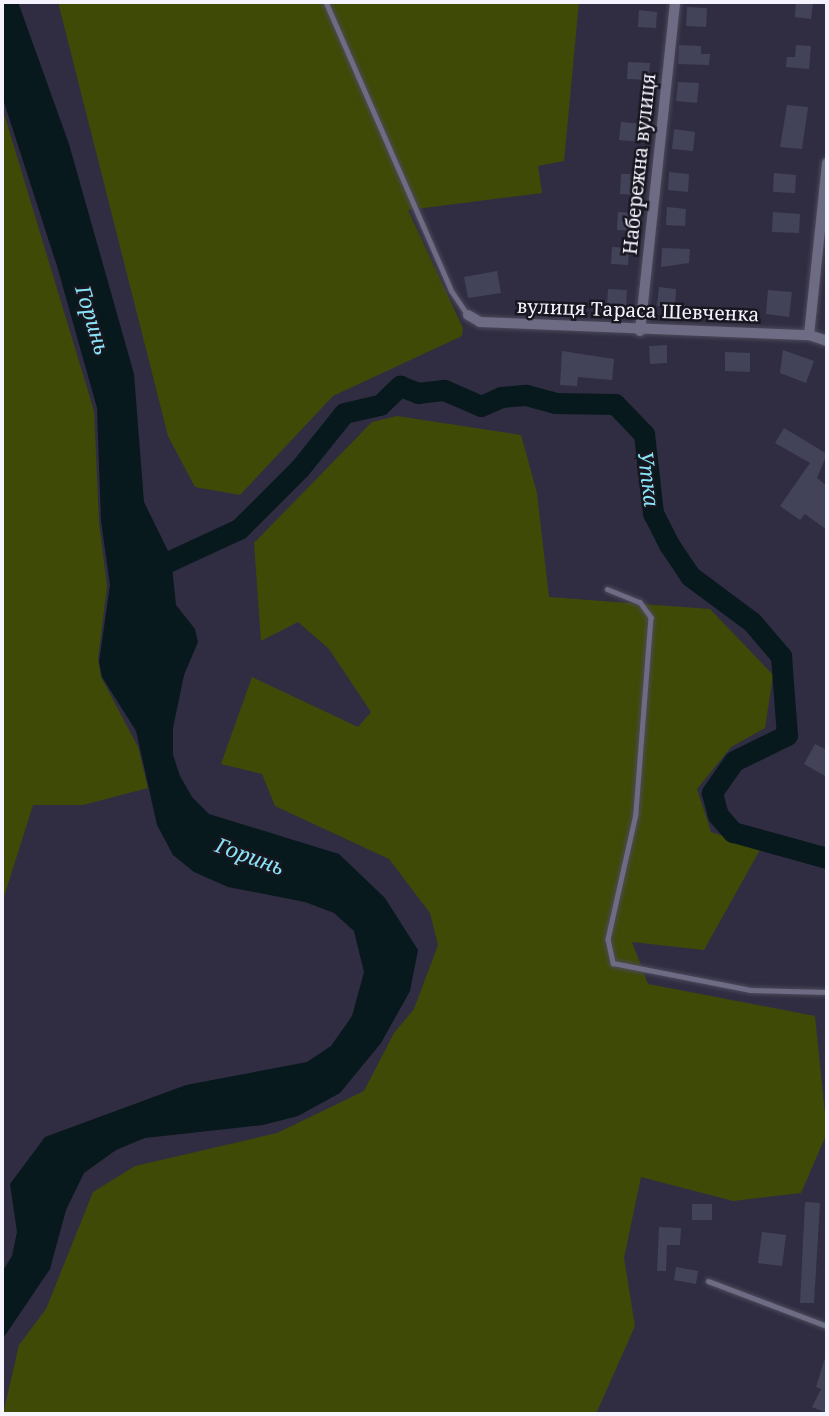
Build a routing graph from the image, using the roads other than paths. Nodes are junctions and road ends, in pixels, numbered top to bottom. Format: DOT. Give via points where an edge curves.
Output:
graph roads {
  1 [pos="326,2"];
  2 [pos="675,2"];
  3 [pos="827,163"];
  4 [pos="824,231"];
  5 [pos="468,315"];
  6 [pos="640,331"];
  7 [pos="809,335"];
  8 [pos="827,341"];
  9 [pos="607,589"];
  10 [pos="827,992"];
  11 [pos="708,1281"];
  12 [pos="827,1326"];
  1 -- 5 [label="lane" via="451,290"];
  2 -- 6 [label="street, Набережна вулиця"];
  3 -- 4 [label="street"];
  4 -- 7 [label="street"];
  5 -- 6 [label="street, вулиця Тараса Шевченка" via="480,322"];
  6 -- 7 [label="street, вулиця Тараса Шевченка"];
  7 -- 8 [label="street, вулиця Тараса Шевченка"];
  9 -- 10 [label="lane" via="639,602 651,617 636,814 608,939 613,963 750,990"];
  11 -- 12 [label="lane"];
}
